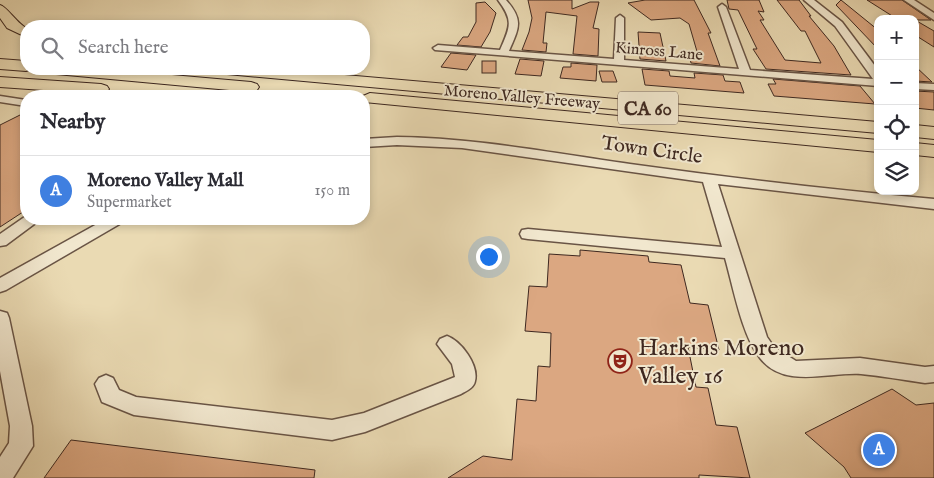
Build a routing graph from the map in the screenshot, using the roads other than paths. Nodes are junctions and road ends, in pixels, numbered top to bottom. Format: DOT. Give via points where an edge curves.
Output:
graph roads {
  1 [pos="502,0"];
  2 [pos="808,0"];
  3 [pos="908,0"];
  4 [pos="722,7"];
  5 [pos="0,9"];
  6 [pos="934,17"];
  7 [pos="620,18"];
  8 [pos="20,30"];
  9 [pos="438,48"];
  10 [pos="503,54"];
  11 [pos="619,63"];
  12 [pos="0,64"];
  13 [pos="20,66"];
  14 [pos="874,72"];
  15 [pos="746,73"];
  16 [pos="123,75"];
  17 [pos="294,75"];
  18 [pos="319,75"];
  19 [pos="0,82"];
  20 [pos="874,83"];
  21 [pos="418,86"];
  22 [pos="919,86"];
  23 [pos="934,87"];
  24 [pos="123,90"];
  25 [pos="290,90"];
  26 [pos="370,98"];
  27 [pos="6,100"];
  28 [pos="20,102"];
  29 [pos="0,106"];
  30 [pos="370,106"];
  31 [pos="646,124"];
  32 [pos="874,128"];
  33 [pos="919,131"];
  34 [pos="934,133"];
  35 [pos="373,144"];
  36 [pos="874,146"];
  37 [pos="919,149"];
  38 [pos="934,151"];
  39 [pos="709,179"];
  40 [pos="933,206"];
  41 [pos="24,225"];
  42 [pos="109,226"];
  43 [pos="528,234"];
  44 [pos="0,241"];
  45 [pos="732,253"];
  46 [pos="0,286"];
  47 [pos="0,318"];
  48 [pos="447,344"];
  49 [pos="934,374"];
  50 [pos="106,384"];
  51 [pos="0,478"];
  1 -- 10 [label="street" via="515,17"];
  2 -- 14 [label="street" via="834,17"];
  3 -- 6 [label="street"];
  4 -- 15 [label="street"];
  5 -- 8 [label="highway" via="12,25"];
  7 -- 11 [label="street"];
  9 -- 10 [label="street, Kinross Lane"];
  10 -- 11 [label="street, Kinross Lane"];
  11 -- 15 [label="street, Kinross Lane"];
  12 -- 13 [label="highway"];
  15 -- 20 [label="street, Kinross Lane"];
  16 -- 25 [label="highway"];
  17 -- 21 [label="highway, Moreno Valley Freeway / CA 60"];
  18 -- 21 [label="highway"];
  19 -- 24 [label="highway"];
  21 -- 32 [label="highway, Moreno Valley Freeway / CA 60"];
  22 -- 23 [label="street"];
  26 -- 31 [label="highway, Moreno Valley Freeway / CA 60"];
  27 -- 28 [label="street"];
  27 -- 29 [label="street"];
  30 -- 31 [label="highway"];
  31 -- 36 [label="highway, Moreno Valley Freeway / CA 60"];
  33 -- 34 [label="highway"];
  35 -- 39 [label="street, Town Circle" via="483,144"];
  37 -- 38 [label="highway"];
  39 -- 40 [label="street, Town Circle" via="785,194"];
  39 -- 45 [label="street"];
  41 -- 44 [label="street"];
  42 -- 46 [label="street"];
  43 -- 45 [label="street"];
  45 -- 49 [label="street" via="758,338 776,362 794,368 860,366"];
  47 -- 51 [label="street" via="21,426 21,446"];
  48 -- 50 [label="street" via="459,356 466,370 464,381 365,422 332,430 134,406 110,396"];
}
